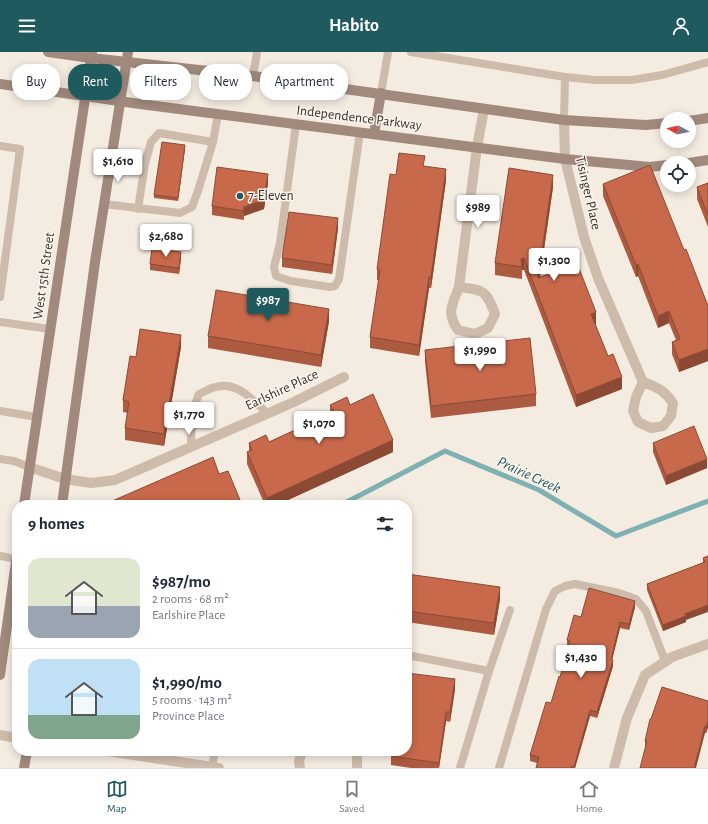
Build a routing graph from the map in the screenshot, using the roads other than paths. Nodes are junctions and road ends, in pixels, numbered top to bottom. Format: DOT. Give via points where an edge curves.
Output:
graph roads {
  1 [pos="48,52"];
  2 [pos="257,52"];
  3 [pos="388,52"];
  4 [pos="411,52"];
  5 [pos="92,55"];
  6 [pos="128,57"];
  7 [pos="708,62"];
  8 [pos="253,76"];
  9 [pos="565,77"];
  10 [pos="0,84"];
  11 [pos="381,93"];
  12 [pos="68,94"];
  13 [pos="85,100"];
  14 [pos="112,100"];
  15 [pos="121,101"];
  16 [pos="484,109"];
  17 [pos="218,114"];
  18 [pos="708,118"];
  19 [pos="564,120"];
  20 [pos="696,120"];
  21 [pos="296,124"];
  22 [pos="660,124"];
  23 [pos="360,132"];
  24 [pos="374,134"];
  25 [pos="213,142"];
  26 [pos="0,146"];
  27 [pos="477,147"];
  28 [pos="110,159"];
  29 [pos="565,159"];
  30 [pos="708,160"];
  31 [pos="696,162"];
  32 [pos="145,164"];
  33 [pos="660,166"];
  34 [pos="104,204"];
  35 [pos="138,209"];
  36 [pos="459,287"];
  37 [pos="0,297"];
  38 [pos="0,322"];
  39 [pos="50,329"];
  40 [pos="344,377"];
  41 [pos="643,382"];
  42 [pos="0,411"];
  43 [pos="267,413"];
  44 [pos="37,417"];
  45 [pos="191,446"];
  46 [pos="0,459"];
  47 [pos="29,467"];
  48 [pos="66,479"];
  49 [pos="25,500"];
  50 [pos="63,500"];
  51 [pos="0,556"];
  52 [pos="12,558"];
  53 [pos="12,588"];
  54 [pos="510,610"];
  55 [pos="708,644"];
  56 [pos="412,656"];
  57 [pos="666,661"];
  58 [pos="489,671"];
  59 [pos="0,675"];
  60 [pos="0,735"];
  61 [pos="12,737"];
  62 [pos="26,756"];
  63 [pos="133,756"];
  64 [pos="215,756"];
  65 [pos="300,756"];
  66 [pos="357,756"];
  67 [pos="187,766"];
  68 [pos="359,767"];
  69 [pos="24,768"];
  70 [pos="216,768"];
  71 [pos="300,768"];
  72 [pos="460,768"];
  73 [pos="498,768"];
  74 [pos="614,768"];
  1 -- 5 [label="main road, Independence Parkway"];
  2 -- 8 [label="lane"];
  3 -- 11 [label="lane"];
  4 -- 9 [label="lane"];
  5 -- 6 [label="main road, Independence Parkway"];
  6 -- 8 [label="main road, Independence Parkway"];
  6 -- 15 [label="main road"];
  7 -- 9 [label="lane" via="662,75 632,80"];
  8 -- 11 [label="main road, Independence Parkway"];
  9 -- 19 [label="lane"];
  10 -- 12 [label="main road, Independence Parkway"];
  11 -- 16 [label="main road, Independence Parkway"];
  11 -- 24 [label="main road"];
  13 -- 39 [label="main road, West 15th Street"];
  14 -- 15 [label="main road, Independence Parkway"];
  15 -- 17 [label="main road, Independence Parkway"];
  15 -- 28 [label="main road"];
  16 -- 19 [label="main road, Independence Parkway"];
  16 -- 27 [label="street"];
  17 -- 21 [label="main road, Independence Parkway"];
  17 -- 25 [label="lane"];
  18 -- 20 [label="main road"];
  19 -- 22 [label="main road, Independence Parkway"];
  19 -- 29 [label="street, Tisinger Place"];
  21 -- 23 [label="main road, Independence Parkway"];
  21 -- 23 [label="lane" via="280,243 274,267 276,276 290,282 330,288 335,286 339,279"];
  23 -- 24 [label="main road, Independence Parkway"];
  24 -- 27 [label="main road, Independence Parkway"];
  25 -- 32 [label="lane" via="159,133 151,142"];
  25 -- 35 [label="lane" via="192,207 180,214"];
  26 -- 37 [label="lane" via="20,149"];
  27 -- 29 [label="main road, Independence Parkway"];
  27 -- 36 [label="street"];
  28 -- 32 [label="lane"];
  28 -- 34 [label="main road"];
  29 -- 33 [label="main road, Independence Parkway"];
  29 -- 41 [label="street, Tisinger Place" via="584,237 598,278"];
  30 -- 31 [label="main road"];
  32 -- 35 [label="lane"];
  34 -- 35 [label="lane"];
  34 -- 48 [label="main road"];
  36 -- 36 [label="street" via="477,289 488,297 495,314 488,328 475,334 458,330 452,321 452,306"];
  38 -- 39 [label="lane"];
  39 -- 44 [label="main road, West 15th Street"];
  40 -- 43 [label="street, Earlshire Place"];
  41 -- 41 [label="street" via="633,411 638,422 652,428 662,426 671,416 673,403 667,393"];
  42 -- 44 [label="lane"];
  43 -- 45 [label="street, Earlshire Place"];
  43 -- 45 [label="lane" via="250,396 233,387 217,386 199,394 192,412"];
  44 -- 47 [label="main road, West 15th Street"];
  45 -- 48 [label="street, Earlshire Place" via="115,480 91,483"];
  46 -- 47 [label="lane"];
  47 -- 48 [label="street, Earlshire Place"];
  47 -- 49 [label="main road, West 15th Street"];
  48 -- 50 [label="main road"];
  51 -- 52 [label="lane"];
  53 -- 59 [label="main road"];
  54 -- 58 [label="lane"];
  55 -- 57 [label="street"];
  56 -- 58 [label="lane"];
  57 -- 73 [label="lane" via="646,611 636,600 619,593 575,584 555,591 546,609"];
  57 -- 74 [label="street" via="645,675 627,718"];
  58 -- 72 [label="lane"];
  60 -- 61 [label="street"];
  62 -- 69 [label="main road"];
  63 -- 67 [label="street"];
  64 -- 70 [label="lane"];
  65 -- 71 [label="street"];
  66 -- 68 [label="street"];
  67 -- 70 [label="street"];
}
